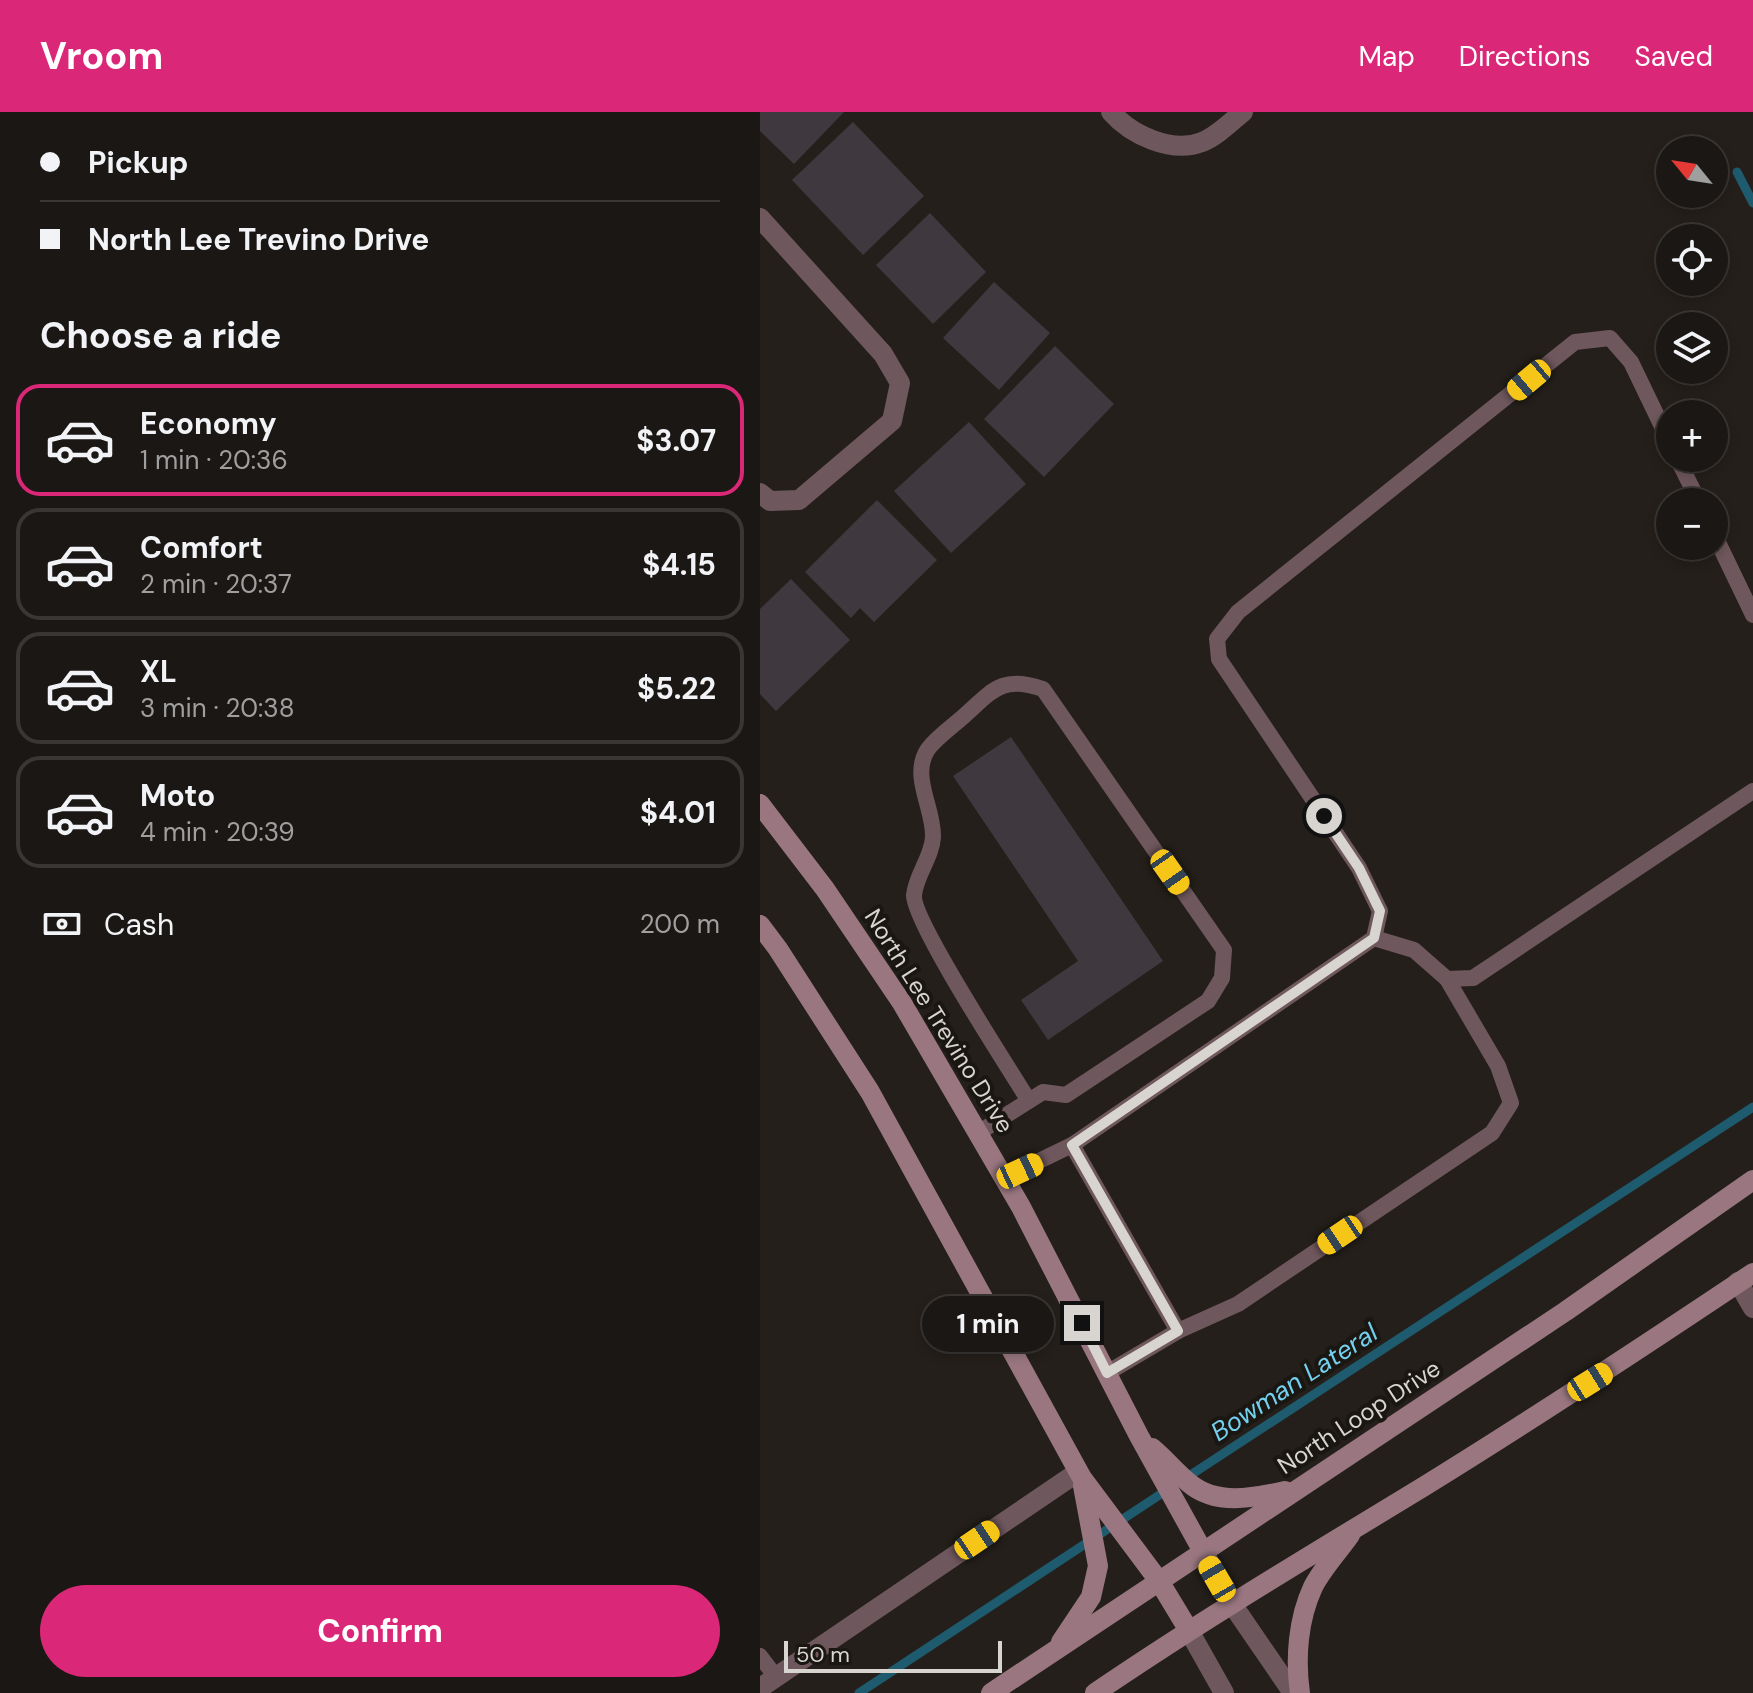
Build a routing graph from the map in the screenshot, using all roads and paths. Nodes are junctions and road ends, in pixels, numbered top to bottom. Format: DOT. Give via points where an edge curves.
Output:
graph roads {
  1 [pos="1111,112"];
  2 [pos="1243,112"];
  3 [pos="760,218"];
  4 [pos="1656,414"];
  5 [pos="760,493"];
  6 [pos="1727,560"];
  7 [pos="1753,615"];
  8 [pos="1753,791"];
  9 [pos="760,804"];
  10 [pos="760,925"];
  11 [pos="1374,938"];
  12 [pos="1447,979"];
  13 [pos="1029,1101"];
  14 [pos="978,1133"];
  15 [pos="1072,1145"];
  16 [pos="1004,1178"];
  17 [pos="1753,1180"];
  18 [pos="1746,1278"];
  19 [pos="1753,1308"];
  20 [pos="1178,1331"];
  21 [pos="1107,1373"];
  22 [pos="1139,1436"];
  23 [pos="1080,1475"];
  24 [pos="1297,1488"];
  25 [pos="1356,1526"];
  26 [pos="1202,1554"];
  27 [pos="1159,1581"];
  28 [pos="1232,1604"];
  29 [pos="1188,1629"];
  30 [pos="1055,1651"];
  31 [pos="760,1656"];
  32 [pos="768,1683"];
  33 [pos="991,1693"];
  34 [pos="1095,1693"];
  35 [pos="1224,1693"];
  36 [pos="1293,1693"];
  37 [pos="1300,1693"];
  1 -- 2 [label="street" via="1150,139 1174,145 1203,142"];
  3 -- 5 [label="street" via="883,354 900,383 892,421 799,500 770,501"];
  4 -- 11 [label="lane" via="1631,362 1610,338 1575,342 1238,612 1217,639 1219,659 1359,868 1380,911"];
  6 -- 7 [label="lane"];
  8 -- 12 [label="lane" via="1473,978"];
  9 -- 14 [label="main road, North Lee Trevino Drive" via="902,1003"];
  10 -- 23 [label="main road" via="870,1092"];
  11 -- 12 [label="lane" via="1414,950"];
  11 -- 15 [label="lane"];
  12 -- 20 [label="lane" via="1498,1066 1511,1103 1492,1133 1238,1304"];
  13 -- 13 [label="lane" via="1043,1092 1066,1095 1208,1001 1222,978 1224,950 1043,689 1021,682 994,689 928,750 920,776 933,839 914,896 939,952"];
  13 -- 14 [label="lane"];
  14 -- 16 [label="main road, North Lee Trevino Drive"];
  15 -- 16 [label="lane"];
  15 -- 20 [label="lane"];
  16 -- 21 [label="main road, North Lee Trevino Drive"];
  17 -- 24 [label="main road, North Loop Drive"];
  18 -- 19 [label="street"];
  18 -- 25 [label="main road" via="1614,1367"];
  20 -- 21 [label="lane"];
  21 -- 22 [label="main road, North Lee Trevino Drive"];
  22 -- 24 [label="main road" via="1191,1486 1225,1499"];
  22 -- 26 [label="main road, North Lee Trevino Drive"];
  23 -- 27 [label="main road"];
  23 -- 30 [label="main road" via="1098,1566 1091,1597"];
  23 -- 32 [label="street"];
  24 -- 26 [label="main road, North Loop Drive"];
  25 -- 28 [label="main road"];
  25 -- 37 [label="main road" via="1314,1586 1302,1619"];
  26 -- 27 [label="main road, North Loop Drive"];
  26 -- 28 [label="main road, North Lee Trevino Drive"];
  27 -- 29 [label="main road"];
  27 -- 30 [label="main road, North Loop Drive"];
  28 -- 29 [label="main road"];
  28 -- 36 [label="street, North Lee Trevino Drive"];
  29 -- 34 [label="main road"];
  29 -- 35 [label="street"];
  30 -- 33 [label="main road, North Loop Drive"];
  31 -- 32 [label="lane"];
}
